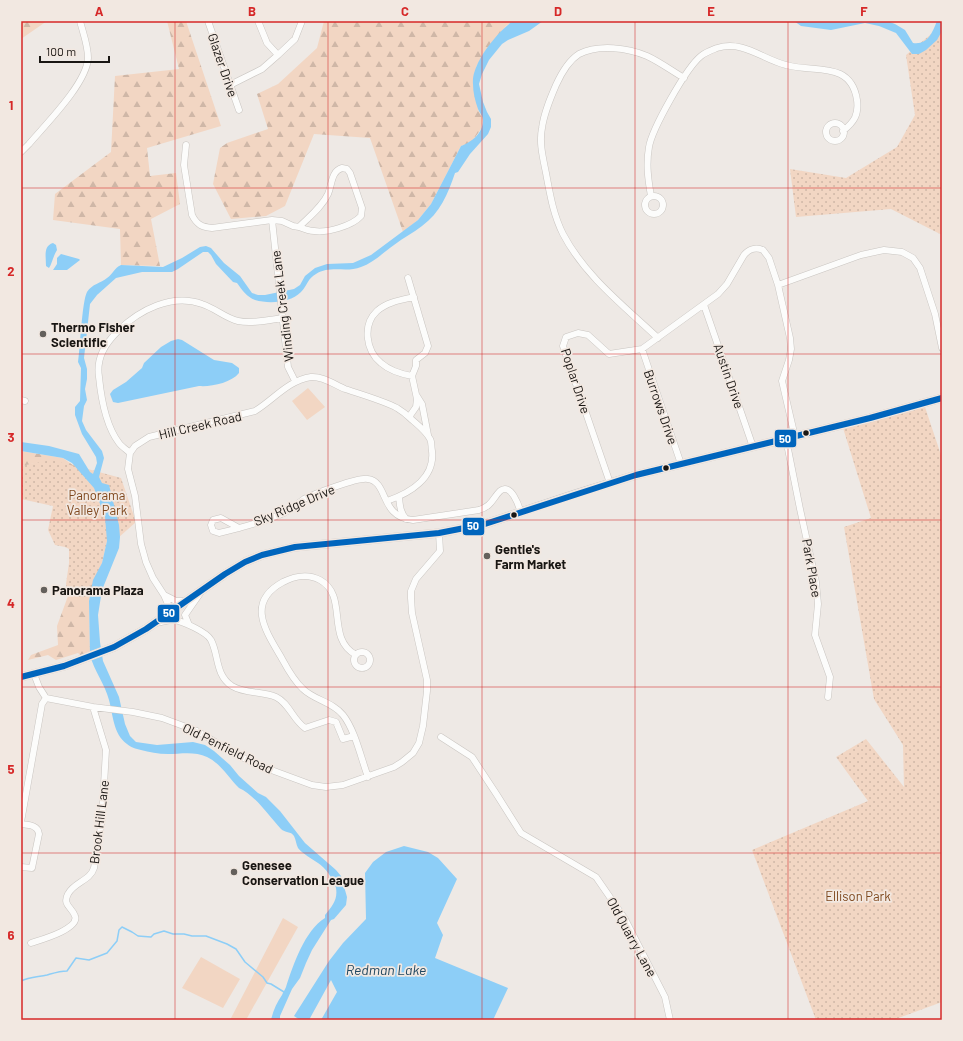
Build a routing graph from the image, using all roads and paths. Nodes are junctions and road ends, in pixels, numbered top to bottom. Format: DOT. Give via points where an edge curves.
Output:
graph roads {
  1 [pos="80,21"];
  2 [pos="208,21"];
  3 [pos="258,21"];
  4 [pos="302,21"];
  5 [pos="278,55"];
  6 [pos="684,78"];
  7 [pos="230,85"];
  8 [pos="239,110"];
  9 [pos="843,131"];
  10 [pos="186,145"];
  11 [pos="21,152"];
  12 [pos="651,196"];
  13 [pos="272,220"];
  14 [pos="299,227"];
  15 [pos="408,278"];
  16 [pos="778,285"];
  17 [pos="414,297"];
  18 [pos="704,305"];
  19 [pos="283,318"];
  20 [pos="658,338"];
  21 [pos="942,348"];
  22 [pos="642,349"];
  23 [pos="412,376"];
  24 [pos="295,382"];
  25 [pos="417,394"];
  26 [pos="942,398"];
  27 [pos="409,417"];
  28 [pos="428,436"];
  29 [pos="795,437"];
  30 [pos="786,439"];
  31 [pos="753,447"];
  32 [pos="130,453"];
  33 [pos="681,464"];
  34 [pos="610,483"];
  35 [pos="399,497"];
  36 [pos="387,501"];
  37 [pos="521,513"];
  38 [pos="406,519"];
  39 [pos="239,528"];
  40 [pos="439,533"];
  41 [pos="202,592"];
  42 [pos="164,595"];
  43 [pos="187,601"];
  44 [pos="164,617"];
  45 [pos="155,623"];
  46 [pos="189,625"];
  47 [pos="356,656"];
  48 [pos="34,674"];
  49 [pos="21,677"];
  50 [pos="828,697"];
  51 [pos="46,698"];
  52 [pos="94,707"];
  53 [pos="354,736"];
  54 [pos="441,737"];
  55 [pos="368,777"];
  56 [pos="21,823"];
  57 [pos="21,867"];
  58 [pos="31,943"];
  59 [pos="670,1020"];
  1 -- 11 [label="street" via="87,46 88,59 85,71 78,85"];
  2 -- 7 [label="street, Glazer Drive"];
  3 -- 5 [label="street" via="267,44"];
  4 -- 5 [label="street" via="295,39"];
  5 -- 7 [label="street" via="262,69"];
  6 -- 9 [label="street" via="701,56 718,48 735,46 788,66 835,71 849,81 857,100 853,123"];
  6 -- 12 [label="street" via="655,128 650,142 648,171"];
  6 -- 20 [label="street" via="636,52 609,48 579,54 560,76 551,95 541,136 549,195 563,234 594,278"];
  7 -- 8 [label="street, Glazer Drive"];
  10 -- 13 [label="street" via="184,165 192,215 199,225 212,228"];
  13 -- 14 [label="street"];
  13 -- 19 [label="street, Winding Creek Lane"];
  14 -- 14 [label="street" via="324,231 347,225 360,218 362,208 349,171 342,168 336,171 327,196"];
  15 -- 17 [label="street"];
  16 -- 18 [label="street" via="767,254 763,250 752,249 746,252 725,287"];
  16 -- 21 [label="street" via="861,255 884,250 902,252 913,258 920,268 935,314"];
  16 -- 29 [label="street" via="790,344 789,360 782,381"];
  17 -- 23 [label="street" via="428,346 425,353 416,360"];
  17 -- 23 [label="street" via="392,302 378,311 369,325 367,338 372,353 380,363"];
  18 -- 20 [label="street"];
  18 -- 31 [label="street, Austin Drive"];
  19 -- 24 [label="street, Winding Creek Lane" via="288,367"];
  19 -- 32 [label="street" via="239,321 204,304 179,300 152,308 125,325 100,355 98,375 110,425 120,444"];
  20 -- 22 [label="street"];
  22 -- 33 [label="street, Burrows Drive"];
  22 -- 34 [label="street, Poplar Drive" via="609,354 588,335 578,333 566,337 563,346"];
  23 -- 25 [label="street"];
  24 -- 27 [label="street, Winding Creek Lane" via="314,377 322,379 393,406"];
  24 -- 32 [label="street, Hill Creek Road" via="255,411 149,437 135,446"];
  25 -- 27 [label="street" via="416,407"];
  25 -- 28 [label="street" via="422,404"];
  26 -- 29 [label="main road"];
  27 -- 28 [label="street, Winding Creek Lane"];
  28 -- 35 [label="street" via="431,440 432,455 428,473 413,490"];
  29 -- 30 [label="main road"];
  30 -- 31 [label="main road"];
  30 -- 50 [label="street, Park Place" via="816,582 818,604 815,635 830,677"];
  31 -- 33 [label="main road"];
  32 -- 42 [label="street" via="128,469 136,503 141,544 146,562"];
  33 -- 34 [label="main road"];
  34 -- 37 [label="main road"];
  35 -- 36 [label="street"];
  35 -- 38 [label="street" via="400,508"];
  36 -- 38 [label="street, Sky Ridge Drive" via="392,512"];
  36 -- 39 [label="street, Sky Ridge Drive" via="378,484 373,480 361,479 310,496 285,512"];
  37 -- 38 [label="street" via="513,494 504,489 488,507 479,510"];
  37 -- 40 [label="main road" via="485,524"];
  40 -- 41 [label="main road" via="277,550 245,562"];
  40 -- 55 [label="street, Old Penfield Road" via="440,551 416,580 411,591 412,613 427,680 425,713 419,743 402,762"];
  41 -- 43 [label="main road"];
  41 -- 46 [label="street" via="185,615"];
  42 -- 43 [label="street" via="176,601"];
  42 -- 44 [label="street" via="168,604"];
  43 -- 44 [label="main road"];
  44 -- 45 [label="main road"];
  45 -- 46 [label="street" via="176,620"];
  45 -- 48 [label="main road" via="134,636 84,659"];
  46 -- 53 [label="street" via="211,640 222,677 232,686 277,697 304,728 329,720 336,722 343,739"];
  47 -- 53 [label="street" via="341,641 334,596 325,583 311,577 295,576 276,587 265,598 261,617 264,627 296,682 304,690 342,713"];
  48 -- 49 [label="main road"];
  48 -- 51 [label="street"];
  51 -- 52 [label="street, Old Penfield Road"];
  51 -- 56 [label="street" via="42,704"];
  52 -- 55 [label="street, Old Penfield Road" via="162,718 198,731 255,764 312,785 338,786"];
  52 -- 58 [label="street, Brook Hill Lane" via="106,750 102,820 94,868 92,874 69,892 67,903 75,916 71,926"];
  53 -- 55 [label="street"];
  54 -- 59 [label="street, Old Quarry Lane" via="472,757 521,834 596,877 625,919 665,997"];
  56 -- 57 [label="street" via="39,830 32,868"];
}
